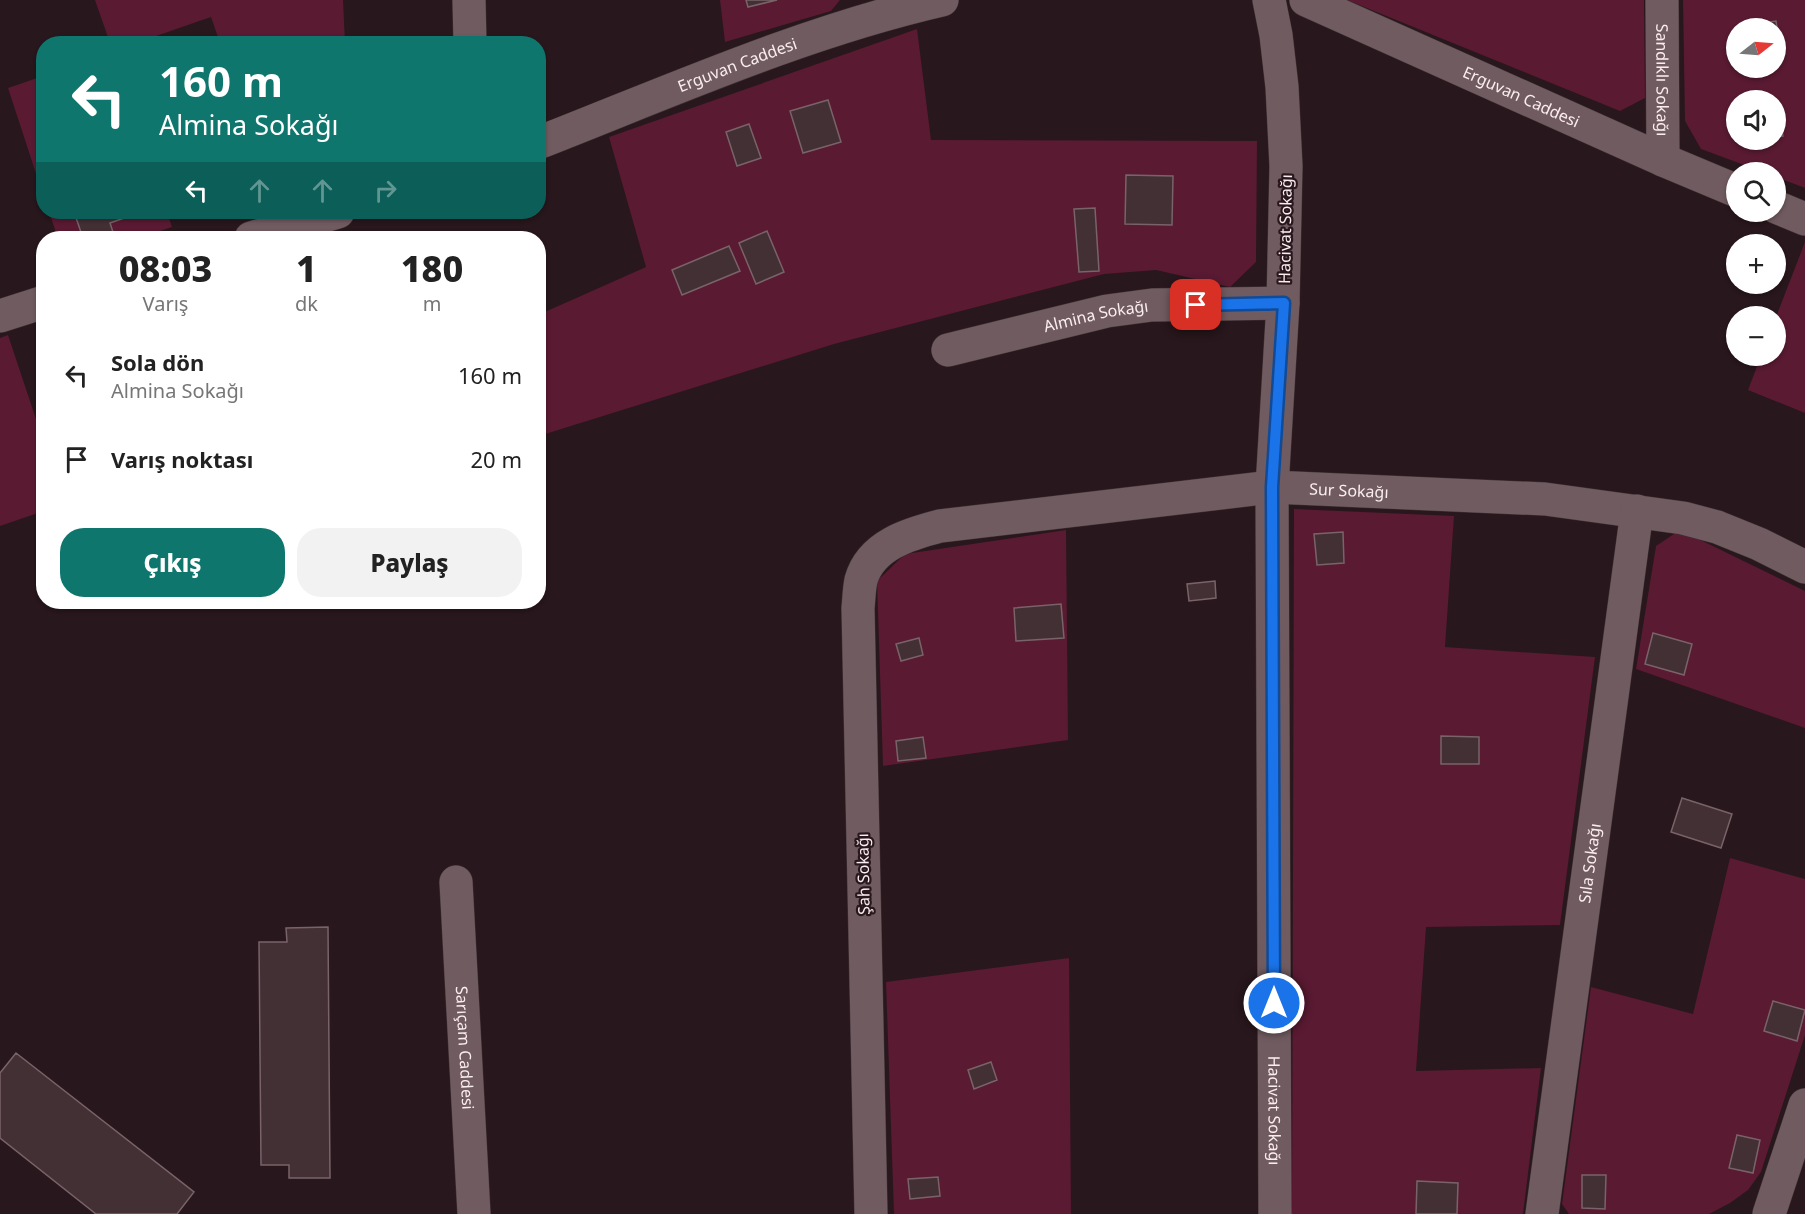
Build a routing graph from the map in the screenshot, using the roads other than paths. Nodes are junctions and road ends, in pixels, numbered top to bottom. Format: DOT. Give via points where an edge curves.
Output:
graph roads {
  1 [pos="469,0"];
  2 [pos="942,0"];
  3 [pos="1269,0"];
  4 [pos="1306,0"];
  5 [pos="1662,0"];
  6 [pos="877,8"];
  7 [pos="470,36"];
  8 [pos="546,140"];
  9 [pos="1663,160"];
  10 [pos="1726,186"];
  11 [pos="1786,211"];
  12 [pos="314,219"];
  13 [pos="1805,219"];
  14 [pos="274,231"];
  15 [pos="1284,303"];
  16 [pos="36,305"];
  17 [pos="0,316"];
  18 [pos="948,350"];
  19 [pos="1272,487"];
  20 [pos="1637,512"];
  21 [pos="888,545"];
  22 [pos="1805,567"];
  23 [pos="456,882"];
  24 [pos="1805,1105"];
  25 [pos="474,1214"];
  26 [pos="871,1214"];
  27 [pos="1275,1214"];
  28 [pos="1542,1214"];
  29 [pos="1769,1214"];
  1 -- 7 [label="street"];
  2 -- 6 [label="street, Erguvan Caddesi"];
  3 -- 15 [label="street, Hacivat Sokağı" via="1282,87 1286,166"];
  4 -- 9 [label="street, Erguvan Caddesi"];
  5 -- 9 [label="street, Sandıklı Sokağı"];
  6 -- 8 [label="street, Erguvan Caddesi"];
  9 -- 10 [label="street, Erguvan Caddesi"];
  11 -- 13 [label="street"];
  12 -- 14 [label="street"];
  15 -- 18 [label="street, Almina Sokağı" via="1152,305 1107,311"];
  15 -- 19 [label="street, Hacivat Sokağı"];
  16 -- 17 [label="street"];
  19 -- 20 [label="street, Sur Sokağı" via="1545,499"];
  19 -- 21 [label="street, Sur Sokağı" via="940,526 912,533"];
  19 -- 27 [label="street, Hacivat Sokağı"];
  20 -- 22 [label="street, Sur Sokağı" via="1717,527"];
  20 -- 28 [label="street, Sıla Sokağı"];
  21 -- 26 [label="street, Şah Sokağı" via="872,559 862,579 858,608"];
  23 -- 25 [label="street, Sarıçam Caddesi"];
  24 -- 29 [label="street"];
}
